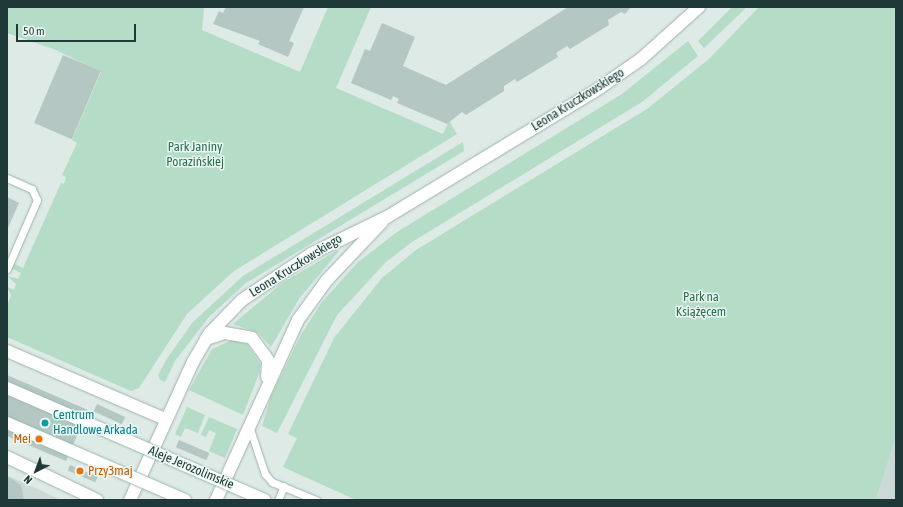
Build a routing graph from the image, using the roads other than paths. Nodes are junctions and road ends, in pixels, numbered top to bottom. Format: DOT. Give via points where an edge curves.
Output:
graph roads {
  1 [pos="698,7"];
  2 [pos="7,178"];
  3 [pos="387,217"];
  4 [pos="7,269"];
  5 [pos="206,339"];
  6 [pos="7,351"];
  7 [pos="267,381"];
  8 [pos="7,388"];
  9 [pos="165,419"];
  10 [pos="7,423"];
  11 [pos="249,426"];
  12 [pos="7,457"];
  13 [pos="284,486"];
  14 [pos="96,500"];
  15 [pos="130,500"];
  16 [pos="185,500"];
  17 [pos="216,500"];
  18 [pos="265,500"];
  19 [pos="278,500"];
  20 [pos="316,500"];
  1 -- 3 [label="street, Leona Kruczkowskiego" via="620,74"];
  2 -- 4 [label="lane" via="32,189 37,200"];
  3 -- 5 [label="street, Leona Kruczkowskiego" via="311,254 255,289"];
  3 -- 7 [label="street, Leona Kruczkowskiego" via="312,299"];
  5 -- 7 [label="street" via="225,333 252,338 268,360"];
  5 -- 9 [label="street, Leona Kruczkowskiego"];
  6 -- 9 [label="street"];
  7 -- 11 [label="street, Leona Kruczkowskiego"];
  8 -- 18 [label="street, Aleje Jerozolimskie, bridge"];
  9 -- 15 [label="street, Leona Kruczkowskiego"];
  10 -- 16 [label="street, bridge"];
  11 -- 13 [label="lane" via="265,474"];
  11 -- 17 [label="street, Leona Kruczkowskiego"];
  12 -- 14 [label="street"];
  13 -- 19 [label="lane"];
  13 -- 20 [label="lane"];
}
